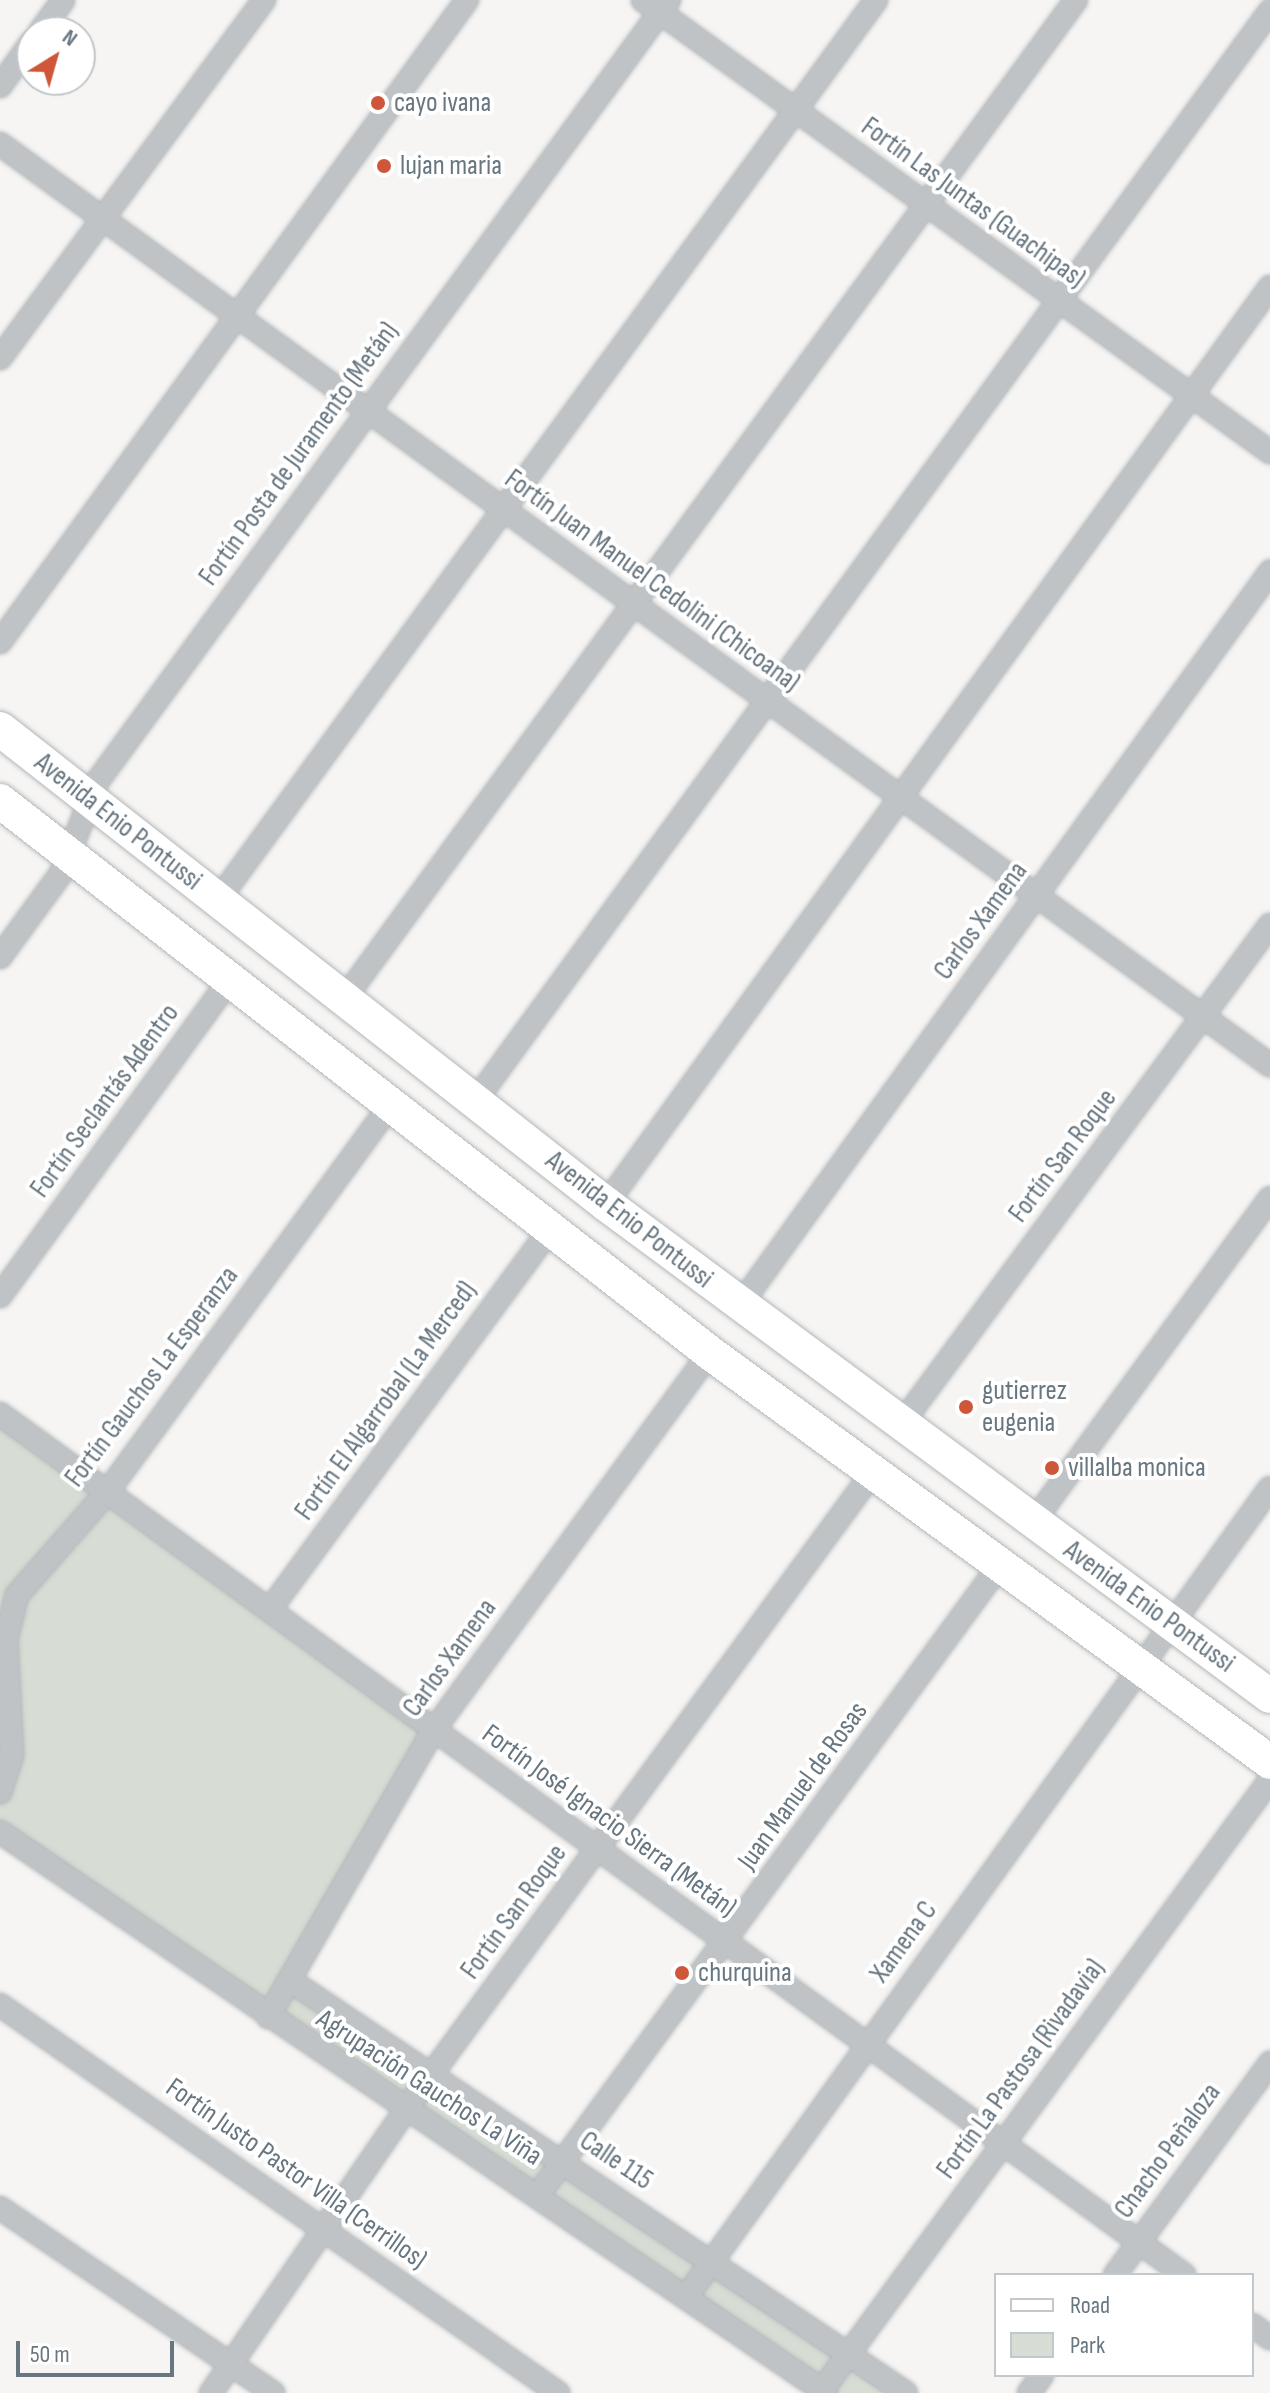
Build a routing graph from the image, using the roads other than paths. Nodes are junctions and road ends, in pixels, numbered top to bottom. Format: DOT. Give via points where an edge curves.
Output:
graph roads {
  1 [pos="264,0"];
  2 [pos="467,0"];
  3 [pos="876,0"];
  4 [pos="1076,0"];
  5 [pos="657,4"];
  6 [pos="1270,11"];
  7 [pos="16,64"];
  8 [pos="0,86"];
  9 [pos="795,112"];
  10 [pos="0,144"];
  11 [pos="927,206"];
  12 [pos="103,218"];
  13 [pos="1270,287"];
  14 [pos="1059,302"];
  15 [pos="239,314"];
  16 [pos="0,358"];
  17 [pos="1191,396"];
  18 [pos="368,410"];
  19 [pos="1270,452"];
  20 [pos="503,508"];
  21 [pos="1270,572"];
  22 [pos="633,605"];
  23 [pos="0,642"];
  24 [pos="767,704"];
  25 [pos="0,729"];
  26 [pos="88,799"];
  27 [pos="898,799"];
  28 [pos="0,801"];
  29 [pos="71,855"];
  30 [pos="1033,899"];
  31 [pos="218,900"];
  32 [pos="1270,925"];
  33 [pos="0,957"];
  34 [pos="230,979"];
  35 [pos="344,999"];
  36 [pos="1203,1017"];
  37 [pos="1270,1065"];
  38 [pos="476,1100"];
  39 [pos="390,1106"];
  40 [pos="1270,1198"];
  41 [pos="606,1204"];
  42 [pos="550,1229"];
  43 [pos="0,1296"];
  44 [pos="740,1305"];
  45 [pos="710,1353"];
  46 [pos="0,1414"];
  47 [pos="902,1423"];
  48 [pos="873,1472"];
  49 [pos="1270,1488"];
  50 [pos="108,1491"];
  51 [pos="1033,1522"];
  52 [pos="1000,1565"];
  53 [pos="271,1608"];
  54 [pos="1170,1624"];
  55 [pos="1140,1667"];
  56 [pos="1270,1696"];
  57 [pos="433,1731"];
  58 [pos="1270,1762"];
  59 [pos="1270,1780"];
  60 [pos="0,1792"];
  61 [pos="0,1832"];
  62 [pos="598,1849"];
  63 [pos="726,1944"];
  64 [pos="291,1981"];
  65 [pos="0,2005"];
  66 [pos="268,2017"];
  67 [pos="866,2044"];
  68 [pos="1270,2063"];
  69 [pos="433,2073"];
  70 [pos="406,2109"];
  71 [pos="1003,2145"];
  72 [pos="565,2163"];
  73 [pos="538,2195"];
  74 [pos="0,2208"];
  75 [pos="322,2229"];
  76 [pos="1139,2242"];
  77 [pos="708,2259"];
  78 [pos="1116,2273"];
  79 [pos="1181,2273"];
  80 [pos="687,2296"];
  81 [pos="847,2352"];
  82 [pos="231,2363"];
  83 [pos="822,2392"];
  84 [pos="211,2393"];
  85 [pos="273,2393"];
  86 [pos="558,2393"];
  87 [pos="906,2393"];
  1 -- 12 [label="street"];
  2 -- 15 [label="street"];
  3 -- 9 [label="street"];
  4 -- 11 [label="street"];
  5 -- 9 [label="street, Fortín Las Juntas (Guachipas)"];
  5 -- 18 [label="street, Fortín Posta de Juramento (Metán)"];
  6 -- 14 [label="street"];
  7 -- 8 [label="street"];
  9 -- 11 [label="street, Fortín Las Juntas (Guachipas)"];
  9 -- 20 [label="street"];
  10 -- 12 [label="street, Fortín Juan Manuel Cedolini (Chicoana)"];
  11 -- 14 [label="street, Fortín Las Juntas (Guachipas)"];
  11 -- 22 [label="street"];
  12 -- 15 [label="street, Fortín Juan Manuel Cedolini (Chicoana)"];
  12 -- 16 [label="street"];
  13 -- 17 [label="street"];
  14 -- 17 [label="street, Fortín Las Juntas (Guachipas)"];
  14 -- 24 [label="street"];
  15 -- 18 [label="street, Fortín Juan Manuel Cedolini (Chicoana)"];
  15 -- 23 [label="street"];
  17 -- 19 [label="street, Fortín Las Juntas (Guachipas)"];
  17 -- 27 [label="street"];
  18 -- 20 [label="street, Fortín Juan Manuel Cedolini (Chicoana)"];
  18 -- 26 [label="street, Fortín Posta de Juramento (Metán)"];
  20 -- 22 [label="street, Fortín Juan Manuel Cedolini (Chicoana)"];
  20 -- 31 [label="street"];
  21 -- 30 [label="street, Carlos Xamena"];
  22 -- 24 [label="street, Fortín Juan Manuel Cedolini (Chicoana)"];
  22 -- 35 [label="street"];
  24 -- 27 [label="street, Fortín Juan Manuel Cedolini (Chicoana)"];
  24 -- 38 [label="street"];
  25 -- 26 [label="main road, Avenida Enio Pontussi"];
  26 -- 29 [label="street, Fortín Posta de Juramento (Metán)"];
  26 -- 31 [label="main road, Avenida Enio Pontussi"];
  27 -- 30 [label="street, Fortín Juan Manuel Cedolini (Chicoana)"];
  27 -- 41 [label="street"];
  28 -- 29 [label="main road, Avenida Enio Pontussi"];
  29 -- 33 [label="street, Fortín Posta de Juramento (Metán)"];
  29 -- 34 [label="main road, Avenida Enio Pontussi"];
  30 -- 36 [label="street, Fortín Juan Manuel Cedolini (Chicoana)"];
  30 -- 44 [label="street, Carlos Xamena"];
  31 -- 35 [label="main road, Avenida Enio Pontussi"];
  32 -- 36 [label="street, Fortín San Roque"];
  34 -- 39 [label="main road, Avenida Enio Pontussi"];
  34 -- 43 [label="street, Fortín Seclantás Adentro"];
  35 -- 38 [label="main road, Avenida Enio Pontussi"];
  36 -- 37 [label="street, Fortín Juan Manuel Cedolini (Chicoana)"];
  36 -- 47 [label="street, Fortín San Roque"];
  38 -- 41 [label="main road, Avenida Enio Pontussi"];
  39 -- 42 [label="main road, Avenida Enio Pontussi"];
  39 -- 50 [label="street, Fortín Gauchos La Esperanza"];
  40 -- 51 [label="street"];
  41 -- 44 [label="main road, Avenida Enio Pontussi"];
  42 -- 45 [label="main road, Avenida Enio Pontussi"];
  42 -- 53 [label="street, Fortín El Algarrobal (La Merced)"];
  44 -- 47 [label="main road, Avenida Enio Pontussi"];
  45 -- 48 [label="main road, Avenida Enio Pontussi"];
  45 -- 57 [label="street, Carlos Xamena"];
  46 -- 50 [label="street, Fortín José Ignacio Sierra (Metán)"];
  47 -- 51 [label="main road, Avenida Enio Pontussi"];
  48 -- 52 [label="main road, Avenida Enio Pontussi"];
  48 -- 62 [label="street, Fortín San Roque"];
  49 -- 54 [label="street, Xamena C"];
  50 -- 53 [label="street, Fortín José Ignacio Sierra (Metán)"];
  50 -- 60 [label="street, Fortín Gauchos La Esperanza" via="45,1555 10,1614 12,1756"];
  51 -- 54 [label="main road, Avenida Enio Pontussi"];
  52 -- 55 [label="main road, Avenida Enio Pontussi"];
  52 -- 63 [label="street, Juan Manuel de Rosas"];
  53 -- 57 [label="street, Fortín José Ignacio Sierra (Metán)"];
  54 -- 55 [label="street, Xamena C"];
  54 -- 56 [label="main road, Avenida Enio Pontussi"];
  55 -- 58 [label="main road, Avenida Enio Pontussi"];
  55 -- 67 [label="street, Xamena C"];
  57 -- 62 [label="street, Fortín José Ignacio Sierra (Metán)"];
  57 -- 64 [label="street, Carlos Xamena"];
  59 -- 71 [label="street, Fortín La Pastosa (Rivadavia)"];
  61 -- 66 [label="street, Agrupación Gauchos La Viña"];
  62 -- 63 [label="street, Fortín José Ignacio Sierra (Metán)"];
  62 -- 69 [label="street, Fortín San Roque"];
  63 -- 67 [label="street, Fortín José Ignacio Sierra (Metán)"];
  63 -- 72 [label="street, Juan Manuel de Rosas"];
  64 -- 66 [label="street, Carlos Xamena"];
  64 -- 69 [label="street, Calle 115"];
  65 -- 75 [label="street, Fortín Justo Pastor Villa (Cerrillos)"];
  66 -- 70 [label="street, Agrupación Gauchos La Viña"];
  67 -- 71 [label="street, Fortín José Ignacio Sierra (Metán)"];
  67 -- 77 [label="street, Xamena C"];
  68 -- 76 [label="street, Chacho Peñaloza"];
  69 -- 70 [label="street, Fortín San Roque"];
  69 -- 72 [label="street, Calle 115"];
  70 -- 73 [label="street, Agrupación Gauchos La Viña"];
  70 -- 75 [label="street, Fortín San Roque"];
  71 -- 76 [label="street, Fortín José Ignacio Sierra (Metán)"];
  71 -- 81 [label="street, Fortín La Pastosa (Rivadavia)"];
  72 -- 73 [label="street, Juan Manuel de Rosas"];
  72 -- 77 [label="street, Calle 115"];
  73 -- 80 [label="street, Agrupación Gauchos La Viña"];
  74 -- 82 [label="street"];
  75 -- 82 [label="street, Fortín San Roque"];
  75 -- 86 [label="street, Fortín Justo Pastor Villa (Cerrillos)"];
  76 -- 78 [label="street, Chacho Peñaloza"];
  76 -- 79 [label="street, Fortín José Ignacio Sierra (Metán)"];
  77 -- 80 [label="street, Xamena C"];
  77 -- 81 [label="street, Calle 115"];
  80 -- 83 [label="street, Agrupación Gauchos La Viña"];
  81 -- 83 [label="street, Fortín La Pastosa (Rivadavia)"];
  81 -- 87 [label="street, Calle 115"];
  82 -- 84 [label="street, Fortín San Roque"];
  82 -- 85 [label="street"];
}
